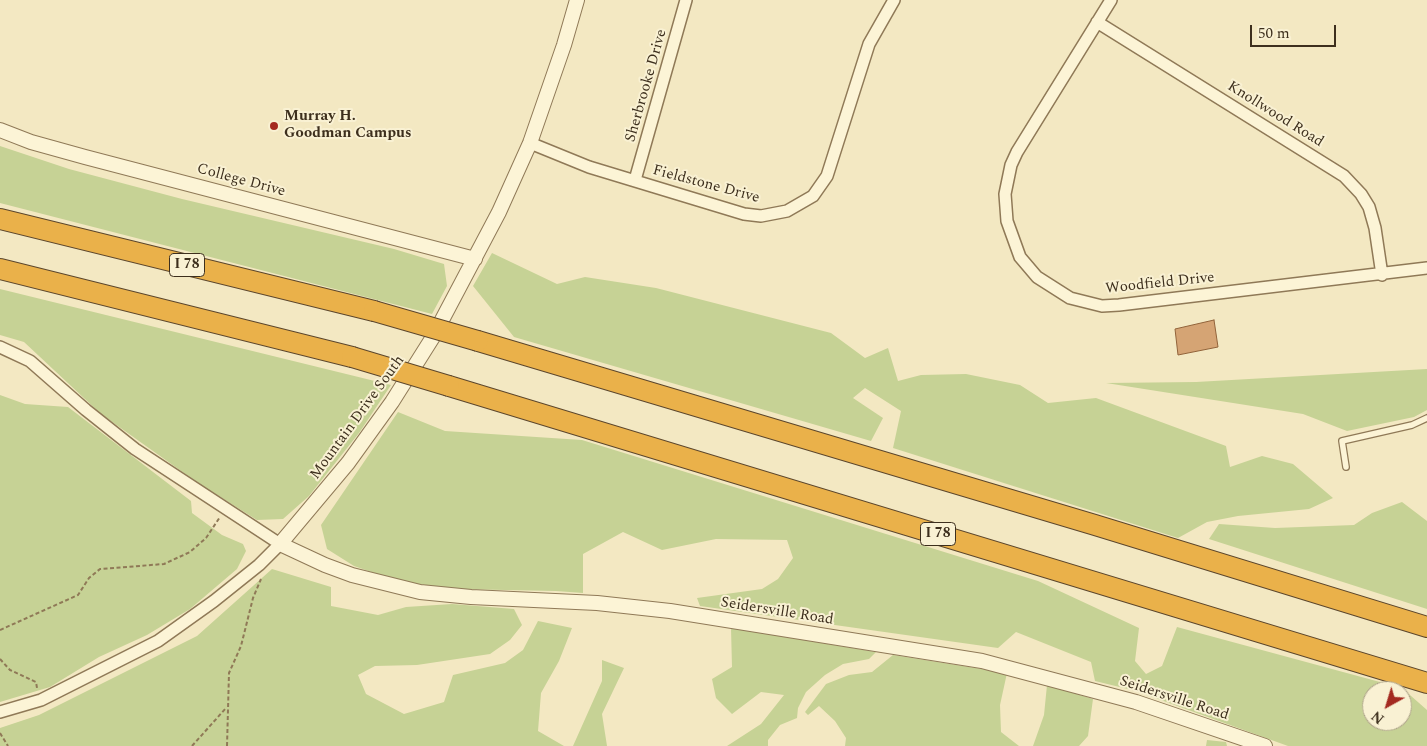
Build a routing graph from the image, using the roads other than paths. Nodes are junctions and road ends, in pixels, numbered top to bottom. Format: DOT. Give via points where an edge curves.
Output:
graph roads {
  1 [pos="578,0"];
  2 [pos="686,0"];
  3 [pos="894,0"];
  4 [pos="1111,0"];
  5 [pos="1097,22"];
  6 [pos="0,130"];
  7 [pos="530,143"];
  8 [pos="635,180"];
  9 [pos="0,219"];
  10 [pos="475,259"];
  11 [pos="1427,268"];
  12 [pos="0,270"];
  13 [pos="1382,275"];
  14 [pos="0,347"];
  15 [pos="1427,418"];
  16 [pos="1346,467"];
  17 [pos="280,544"];
  18 [pos="1427,627"];
  19 [pos="1427,683"];
  20 [pos="0,712"];
  21 [pos="1265,746"];
  1 -- 7 [label="street, Mountain Drive South"];
  2 -- 8 [label="street, Sherbrooke Drive"];
  3 -- 8 [label="street, Fieldstone Drive" via="869,44 827,176 808,199 787,211 761,216"];
  4 -- 5 [label="street, Woodfield Drive"];
  5 -- 13 [label="street, Knollwood Road" via="1344,176 1358,189 1369,207"];
  5 -- 13 [label="street, Woodfield Drive" via="1017,152 1007,181 1005,208 1010,234 1020,256 1037,277 1070,298 1102,306"];
  6 -- 10 [label="street, College Drive" via="85,157"];
  7 -- 8 [label="street, Fieldstone Drive" via="589,167"];
  7 -- 10 [label="street, Mountain Drive South"];
  9 -- 18 [label="highway, I 78, bridge" via="374,311 1096,525"];
  10 -- 17 [label="street, Mountain Drive South" via="433,337 392,402 334,481"];
  11 -- 13 [label="street, Woodfield Drive"];
  12 -- 19 [label="highway, I 78, bridge" via="352,357"];
  14 -- 17 [label="street" via="30,361 136,449"];
  15 -- 16 [label="lane" via="1412,425 1342,441"];
  17 -- 20 [label="street, Mountain Drive South" via="214,601 158,641 41,700"];
  17 -- 21 [label="street, Seidersville Road" via="324,565 420,592 670,611 982,661 1136,702"];
}
